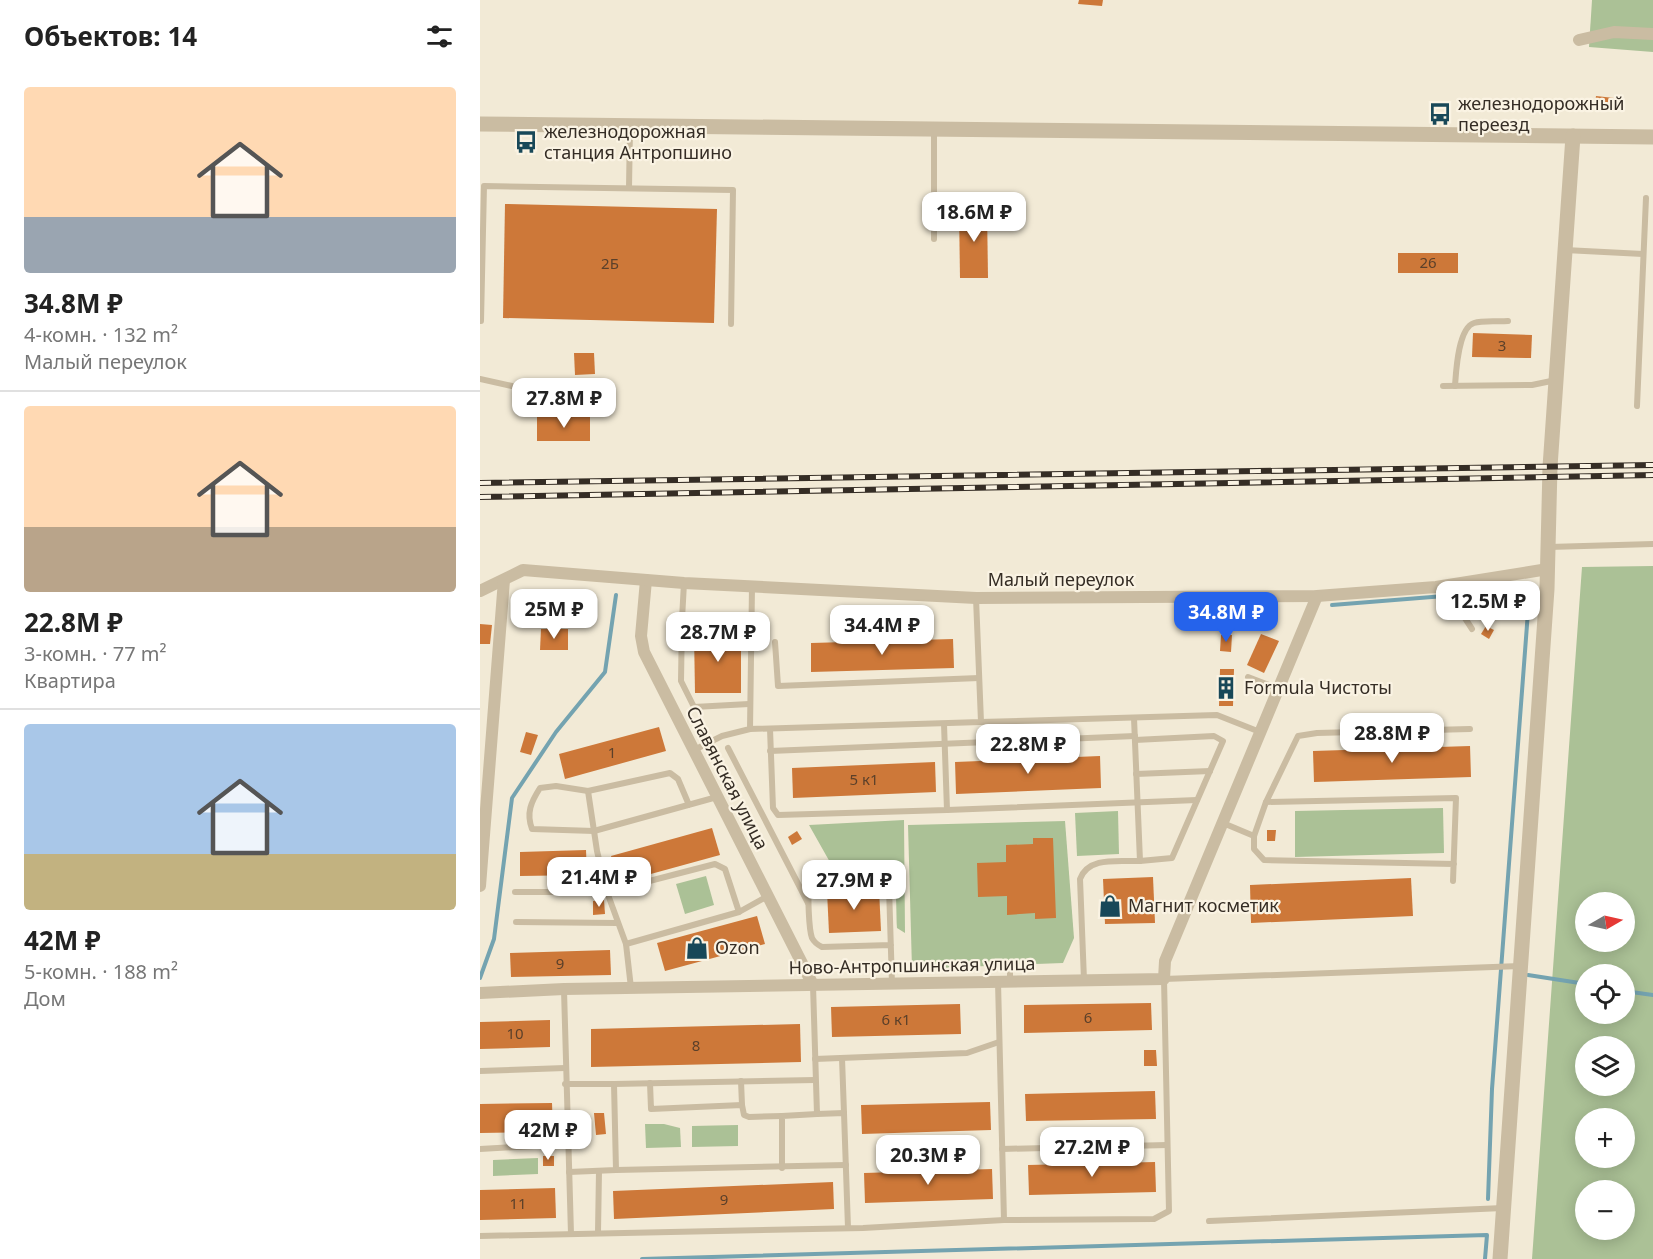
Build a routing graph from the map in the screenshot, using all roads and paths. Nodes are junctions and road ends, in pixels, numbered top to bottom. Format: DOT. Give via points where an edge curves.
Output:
graph roads {
  1 [pos="1653,34"];
  2 [pos="1579,40"];
  3 [pos="480,124"];
  4 [pos="630,126"];
  5 [pos="934,130"];
  6 [pos="1573,136"];
  7 [pos="1653,137"];
  8 [pos="629,188"];
  9 [pos="1646,198"];
  10 [pos="934,239"];
  11 [pos="1565,250"];
  12 [pos="1642,254"];
  13 [pos="481,260"];
  14 [pos="481,321"];
  15 [pos="1508,321"];
  16 [pos="730,324"];
  17 [pos="480,379"];
  18 [pos="1556,380"];
  19 [pos="1443,386"];
  20 [pos="1455,386"];
  21 [pos="1637,406"];
  22 [pos="599,412"];
  23 [pos="1653,544"];
  24 [pos="1548,547"];
  25 [pos="1548,569"];
  26 [pos="504,580"];
  27 [pos="646,580"];
  28 [pos="684,583"];
  29 [pos="1460,583"];
  30 [pos="752,587"];
  31 [pos="480,591"];
  32 [pos="1317,597"];
  33 [pos="976,598"];
  34 [pos="682,619"];
  35 [pos="750,621"];
  36 [pos="1472,629"];
  37 [pos="775,642"];
  38 [pos="1248,677"];
  39 [pos="979,678"];
  40 [pos="1277,688"];
  41 [pos="749,704"];
  42 [pos="1134,718"];
  43 [pos="981,722"];
  44 [pos="944,724"];
  45 [pos="750,729"];
  46 [pos="770,729"];
  47 [pos="1470,729"];
  48 [pos="1260,732"];
  49 [pos="1135,738"];
  50 [pos="945,743"];
  51 [pos="728,748"];
  52 [pos="694,750"];
  53 [pos="770,751"];
  54 [pos="1210,771"];
  55 [pos="1136,774"];
  56 [pos="485,776"];
  57 [pos="588,791"];
  58 [pos="718,797"];
  59 [pos="1197,800"];
  60 [pos="1266,802"];
  61 [pos="1137,803"];
  62 [pos="689,805"];
  63 [pos="947,810"];
  64 [pos="778,815"];
  65 [pos="766,821"];
  66 [pos="1222,823"];
  67 [pos="594,831"];
  68 [pos="1254,836"];
  69 [pos="1140,861"];
  70 [pos="1454,864"];
  71 [pos="1453,881"];
  72 [pos="480,886"];
  73 [pos="515,892"];
  74 [pos="607,892"];
  75 [pos="766,897"];
  76 [pos="809,907"];
  77 [pos="739,912"];
  78 [pos="516,922"];
  79 [pos="616,923"];
  80 [pos="626,944"];
  81 [pos="891,945"];
  82 [pos="1010,965"];
  83 [pos="1520,966"];
  84 [pos="1084,980"];
  85 [pos="1164,980"];
  86 [pos="1004,982"];
  87 [pos="892,984"];
  88 [pos="813,985"];
  89 [pos="564,989"];
  90 [pos="632,989"];
  91 [pos="480,993"];
  92 [pos="999,1042"];
  93 [pos="842,1058"];
  94 [pos="815,1059"];
  95 [pos="565,1068"];
  96 [pos="480,1071"];
  97 [pos="815,1080"];
  98 [pos="741,1081"];
  99 [pos="650,1083"];
  100 [pos="566,1084"];
  101 [pos="614,1084"];
  102 [pos="742,1105"];
  103 [pos="844,1113"];
  104 [pos="817,1114"];
  105 [pos="782,1116"];
  106 [pos="568,1144"];
  107 [pos="1167,1146"];
  108 [pos="480,1149"];
  109 [pos="1002,1149"];
  110 [pos="846,1165"];
  111 [pos="782,1168"];
  112 [pos="616,1170"];
  113 [pos="599,1171"];
  114 [pos="569,1172"];
  115 [pos="1503,1208"];
  116 [pos="1004,1220"];
  117 [pos="1209,1221"];
  118 [pos="848,1228"];
  119 [pos="598,1232"];
  120 [pos="571,1234"];
  121 [pos="480,1236"];
  122 [pos="1500,1259"];
  1 -- 2 [label="street" via="1614,33"];
  3 -- 4 [label="street"];
  4 -- 5 [label="street"];
  4 -- 8 [label="lane"];
  5 -- 6 [label="street"];
  5 -- 10 [label="lane"];
  6 -- 7 [label="street"];
  6 -- 11 [label="street"];
  8 -- 13 [label="lane" via="484,186"];
  8 -- 16 [label="lane" via="733,190"];
  9 -- 12 [label="lane"];
  11 -- 12 [label="lane"];
  11 -- 18 [label="street"];
  12 -- 21 [label="lane"];
  13 -- 14 [label="lane"];
  15 -- 20 [label="lane" via="1474,323 1468,327 1456,359"];
  17 -- 22 [label="lane" via="557,396 584,396 592,399"];
  18 -- 20 [label="lane" via="1532,385"];
  18 -- 24 [label="street"];
  19 -- 20 [label="lane"];
  23 -- 24 [label="lane"];
  24 -- 25 [label="street"];
  25 -- 29 [label="street, Малый переулок"];
  25 -- 83 [label="street"];
  26 -- 27 [label="street, Малый переулок" via="523,570"];
  26 -- 31 [label="street, Малый переулок"];
  26 -- 56 [label="street"];
  27 -- 28 [label="street, Малый переулок"];
  27 -- 52 [label="street, Славянская улица" via="640,636 644,652"];
  28 -- 30 [label="street, Малый переулок"];
  28 -- 34 [label="lane"];
  29 -- 32 [label="street, Малый переулок"];
  29 -- 36 [label="lane" via="1461,612"];
  30 -- 33 [label="street, Малый переулок"];
  30 -- 35 [label="lane"];
  32 -- 33 [label="street, Малый переулок"];
  32 -- 40 [label="street"];
  33 -- 39 [label="lane"];
  34 -- 35 [label="lane"];
  34 -- 41 [label="lane" via="681,681 694,707"];
  35 -- 41 [label="lane"];
  37 -- 39 [label="lane" via="778,686"];
  38 -- 40 [label="lane"];
  39 -- 43 [label="lane"];
  40 -- 48 [label="street"];
  41 -- 45 [label="lane"];
  42 -- 43 [label="lane"];
  42 -- 48 [label="lane" via="1217,715"];
  42 -- 49 [label="lane"];
  43 -- 44 [label="lane"];
  44 -- 46 [label="lane"];
  44 -- 50 [label="lane"];
  45 -- 46 [label="lane"];
  45 -- 52 [label="lane" via="722,736"];
  46 -- 53 [label="lane"];
  47 -- 60 [label="lane" via="1298,736"];
  48 -- 66 [label="street"];
  49 -- 50 [label="lane"];
  49 -- 54 [label="lane" via="1214,736 1223,741"];
  49 -- 55 [label="lane"];
  50 -- 53 [label="lane"];
  50 -- 63 [label="lane"];
  51 -- 65 [label="lane"];
  52 -- 58 [label="street, Славянская улица"];
  53 -- 64 [label="lane" via="772,808"];
  54 -- 55 [label="lane"];
  54 -- 59 [label="lane"];
  55 -- 61 [label="lane"];
  56 -- 72 [label="street"];
  57 -- 62 [label="lane" via="670,773 678,778"];
  57 -- 67 [label="lane"];
  57 -- 67 [label="lane" via="540,788 531,802 528,819 532,829"];
  58 -- 62 [label="lane"];
  58 -- 75 [label="street, Славянская улица"];
  59 -- 61 [label="lane"];
  59 -- 69 [label="lane" via="1172,858"];
  60 -- 68 [label="lane"];
  60 -- 70 [label="lane" via="1456,798"];
  61 -- 63 [label="lane"];
  61 -- 69 [label="lane"];
  62 -- 67 [label="lane"];
  63 -- 64 [label="lane"];
  64 -- 65 [label="lane"];
  65 -- 76 [label="lane"];
  66 -- 68 [label="lane"];
  66 -- 85 [label="street" via="1165,961"];
  67 -- 74 [label="lane"];
  68 -- 70 [label="lane" via="1254,849 1264,860"];
  69 -- 84 [label="lane" via="1095,863 1084,869 1080,879"];
  70 -- 71 [label="lane"];
  73 -- 74 [label="lane"];
  74 -- 77 [label="lane" via="715,864 725,869"];
  74 -- 79 [label="lane"];
  75 -- 77 [label="lane"];
  75 -- 88 [label="street, Славянская улица"];
  76 -- 81 [label="lane" via="811,937 822,947"];
  76 -- 81 [label="lane" via="809,887 819,875 884,876 889,887"];
  77 -- 80 [label="lane"];
  78 -- 79 [label="lane"];
  79 -- 80 [label="lane"];
  80 -- 90 [label="lane"];
  81 -- 87 [label="lane"];
  82 -- 86 [label="lane"];
  83 -- 85 [label="lane"];
  83 -- 115 [label="street"];
  84 -- 85 [label="street, Ново-Антропшинская улица"];
  84 -- 86 [label="street, Ново-Антропшинская улица"];
  85 -- 107 [label="lane"];
  86 -- 87 [label="street, Ново-Антропшинская улица"];
  86 -- 92 [label="lane"];
  87 -- 88 [label="street, Ново-Антропшинская улица"];
  88 -- 90 [label="street, Ново-Антропшинская улица"];
  88 -- 94 [label="lane"];
  89 -- 90 [label="street, Ново-Антропшинская улица"];
  89 -- 91 [label="street, Ново-Антропшинская улица"];
  89 -- 95 [label="lane"];
  92 -- 93 [label="lane" via="967,1053"];
  92 -- 109 [label="lane"];
  93 -- 94 [label="lane"];
  93 -- 103 [label="lane"];
  94 -- 97 [label="lane"];
  95 -- 96 [label="lane"];
  95 -- 100 [label="lane"];
  97 -- 98 [label="lane"];
  97 -- 104 [label="lane"];
  98 -- 99 [label="lane"];
  98 -- 102 [label="lane"];
  99 -- 101 [label="lane"];
  99 -- 102 [label="lane" via="651,1109"];
  100 -- 101 [label="lane"];
  100 -- 106 [label="lane"];
  101 -- 112 [label="lane"];
  102 -- 105 [label="lane" via="744,1115 749,1117"];
  103 -- 104 [label="lane"];
  103 -- 110 [label="lane"];
  104 -- 105 [label="lane"];
  105 -- 111 [label="lane"];
  106 -- 108 [label="lane"];
  106 -- 114 [label="lane"];
  107 -- 109 [label="lane"];
  107 -- 116 [label="lane" via="1169,1211 1163,1216"];
  109 -- 116 [label="lane"];
  110 -- 111 [label="lane"];
  110 -- 118 [label="lane"];
  111 -- 112 [label="lane"];
  112 -- 113 [label="lane"];
  113 -- 114 [label="lane"];
  113 -- 119 [label="lane"];
  114 -- 120 [label="lane"];
  115 -- 117 [label="lane"];
  115 -- 122 [label="street"];
  116 -- 118 [label="lane"];
  118 -- 119 [label="lane"];
  119 -- 120 [label="lane"];
  120 -- 121 [label="lane"];
}
